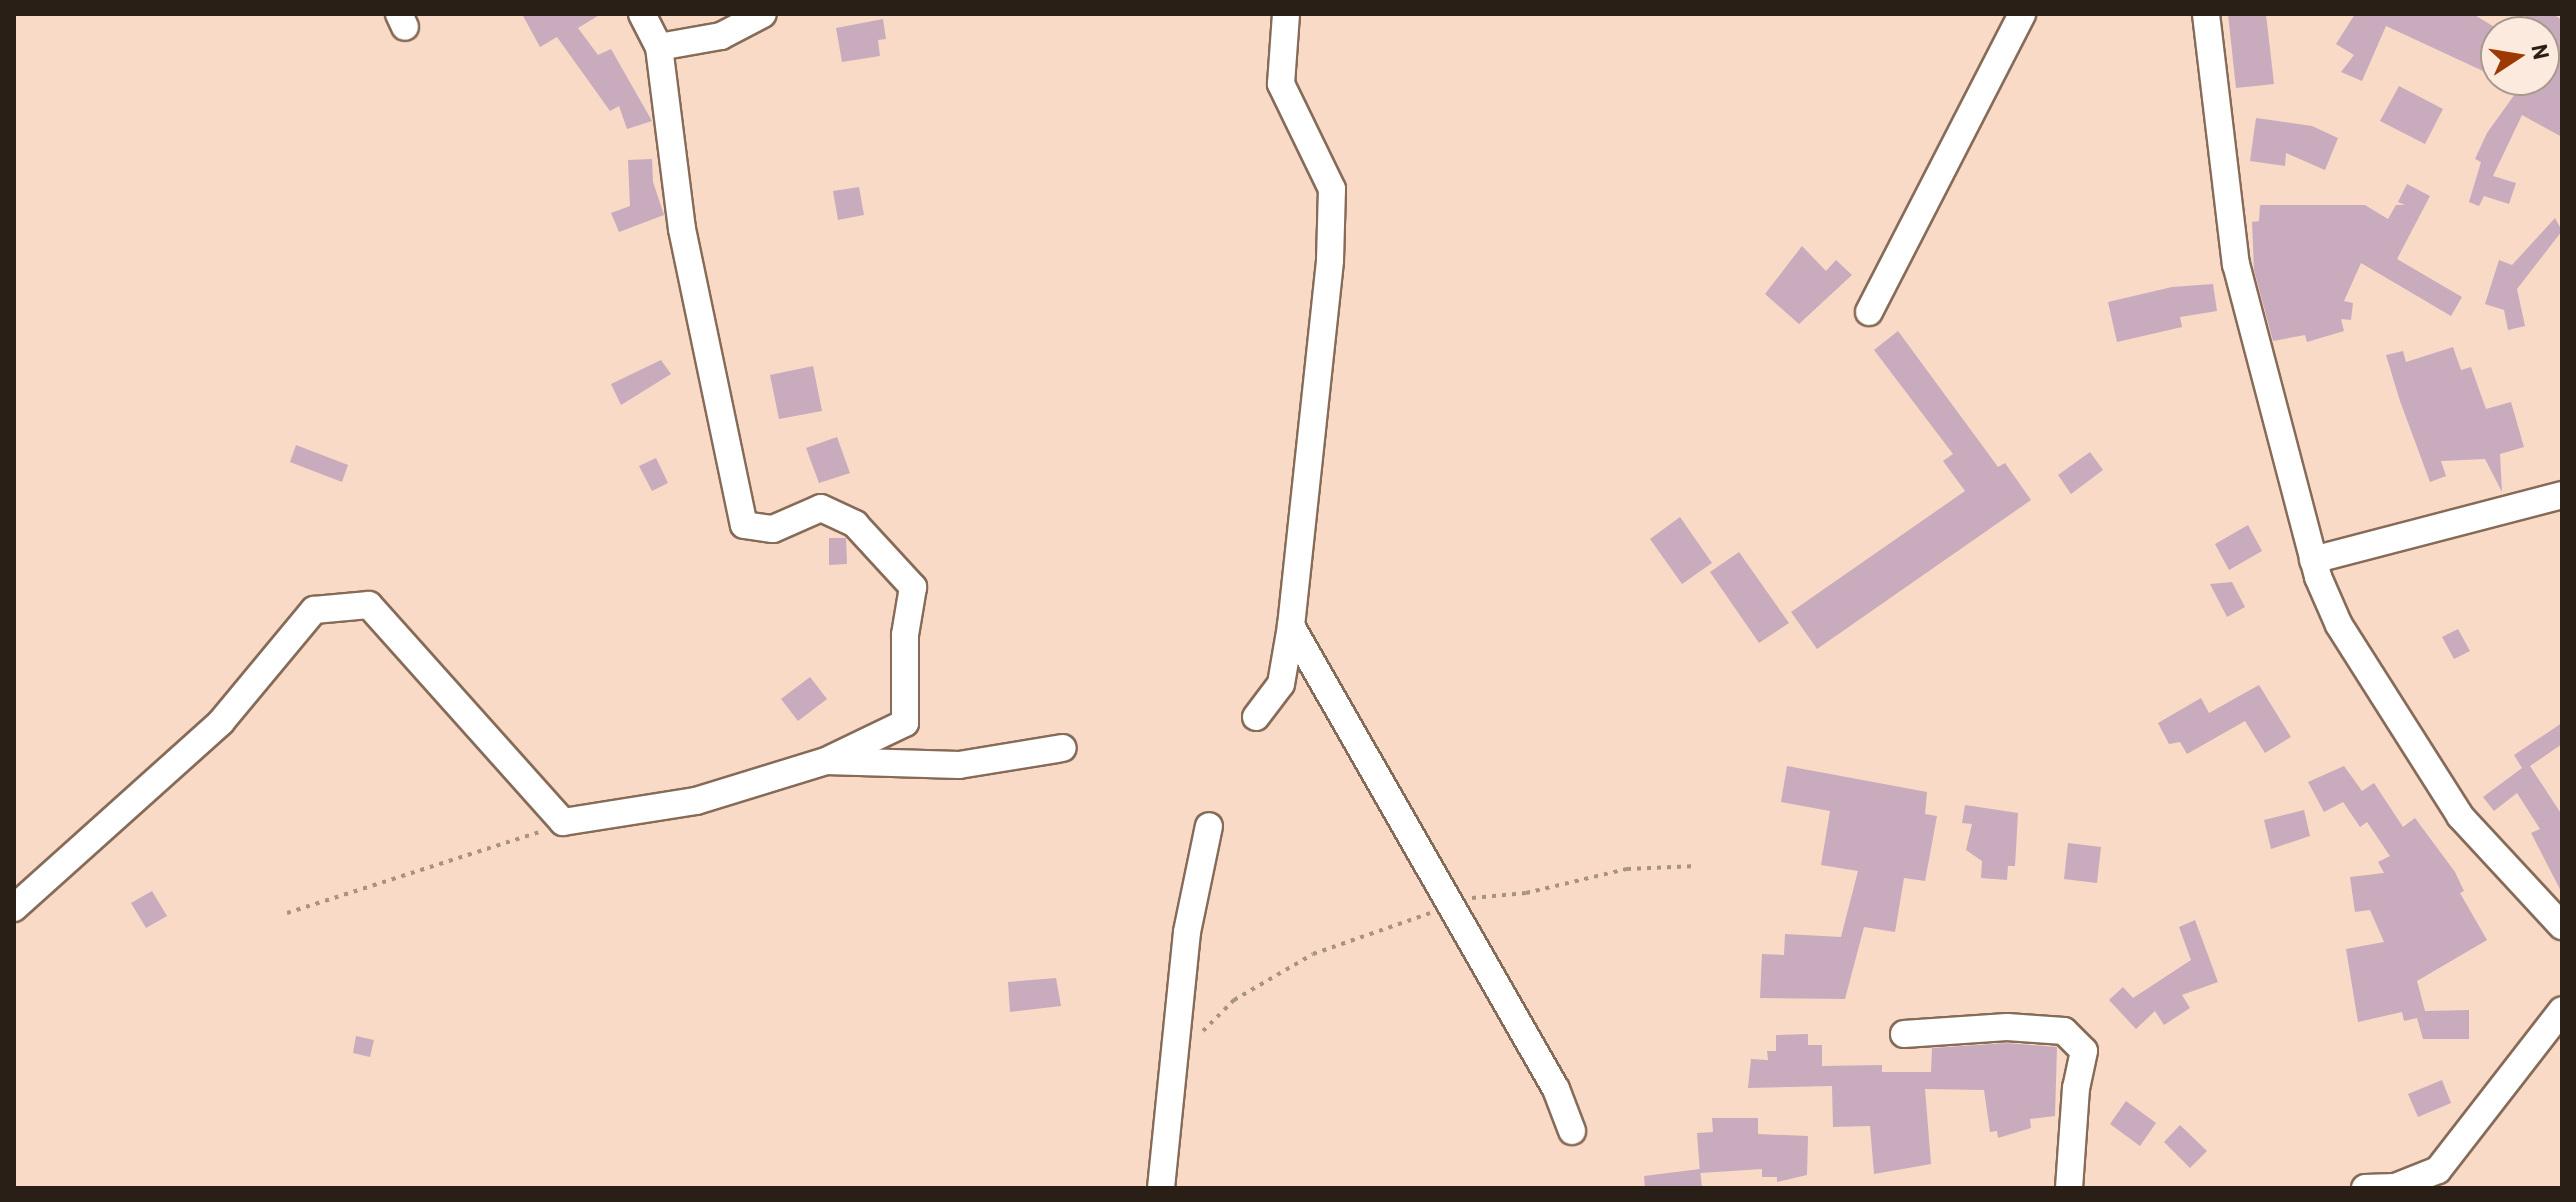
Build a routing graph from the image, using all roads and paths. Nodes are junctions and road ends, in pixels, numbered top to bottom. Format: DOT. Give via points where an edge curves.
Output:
graph roads {
  1 [pos="642,14"];
  2 [pos="763,14"];
  3 [pos="1286,14"];
  4 [pos="2022,14"];
  5 [pos="2206,14"];
  6 [pos="659,47"];
  7 [pos="1869,312"];
  8 [pos="2562,495"];
  9 [pos="2313,560"];
  10 [pos="1291,626"];
  11 [pos="1256,717"];
  12 [pos="1063,748"];
  13 [pos="826,761"];
  14 [pos="563,822"];
  15 [pos="1209,826"];
  16 [pos="1697,866"];
  17 [pos="14,908"];
  18 [pos="1452,908"];
  19 [pos="287,913"];
  20 [pos="2562,926"];
  21 [pos="2562,1010"];
  22 [pos="1904,1034"];
  23 [pos="1175,1057"];
  24 [pos="1572,1131"];
  25 [pos="1161,1188"];
  26 [pos="2069,1188"];
  27 [pos="2365,1188"];
  1 -- 6 [label="street"];
  2 -- 6 [label="street" via="721,36"];
  3 -- 10 [label="street" via="1281,84 1332,189 1320,374"];
  4 -- 7 [label="street"];
  5 -- 9 [label="street" via="2236,264"];
  6 -- 13 [label="street" via="690,271 709,368 727,425 733,491 744,525 773,529 821,508 855,524 913,587 905,635 905,723"];
  8 -- 9 [label="street"];
  9 -- 20 [label="street" via="2339,625 2460,816"];
  10 -- 11 [label="street" via="1281,684"];
  10 -- 18 [label="street"];
  12 -- 13 [label="street" via="959,765"];
  13 -- 14 [label="street" via="696,801"];
  14 -- 17 [label="street" via="369,605 314,610 221,722"];
  14 -- 19 [label="path"];
  15 -- 23 [label="street" via="1187,932"];
  16 -- 18 [label="path" via="1627,869 1526,893 1477,896"];
  18 -- 23 [label="path" via="1313,954 1234,1000"];
  18 -- 24 [label="street" via="1556,1089"];
  21 -- 27 [label="street" via="2438,1170 2395,1187"];
  22 -- 26 [label="street" via="2007,1027 2064,1031 2084,1051"];
  23 -- 25 [label="street"];
}
